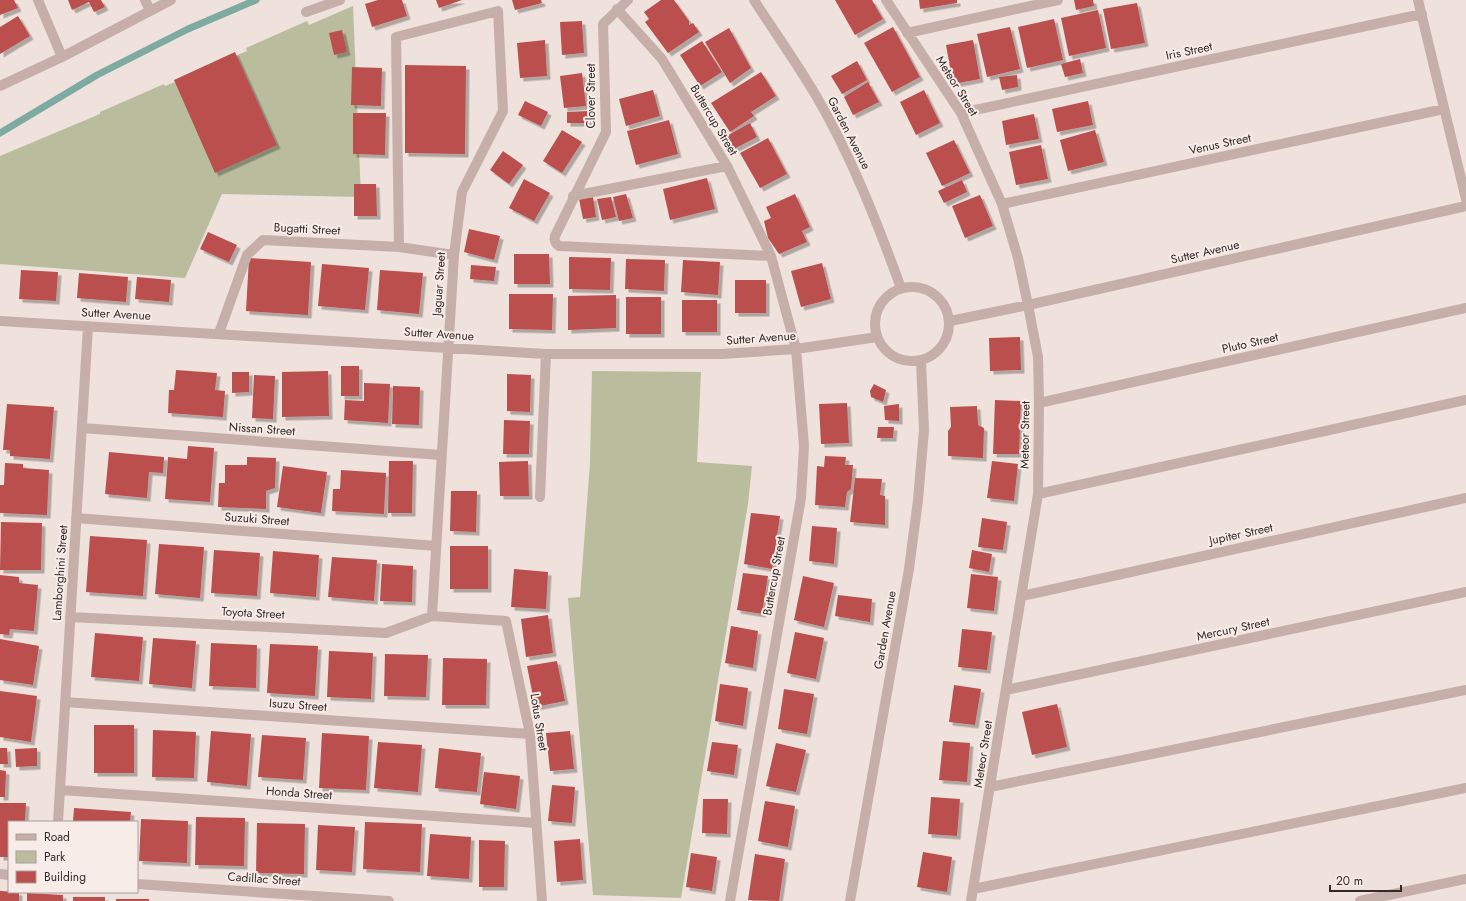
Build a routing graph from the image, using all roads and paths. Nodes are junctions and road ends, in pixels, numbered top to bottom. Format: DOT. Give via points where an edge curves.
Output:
graph roads {
  1 [pos="38,0"];
  2 [pos="146,0"];
  3 [pos="171,0"];
  4 [pos="340,0"];
  5 [pos="628,0"];
  6 [pos="754,0"];
  7 [pos="886,0"];
  8 [pos="1058,0"];
  9 [pos="1418,0"];
  10 [pos="617,9"];
  11 [pos="150,10"];
  12 [pos="306,12"];
  13 [pos="1422,14"];
  14 [pos="907,33"];
  15 [pos="62,57"];
  16 [pos="0,86"];
  17 [pos="1444,109"];
  18 [pos="961,113"];
  19 [pos="726,166"];
  20 [pos="573,196"];
  21 [pos="1466,199"];
  22 [pos="1002,204"];
  23 [pos="1466,206"];
  24 [pos="399,247"];
  25 [pos="454,255"];
  26 [pos="771,256"];
  27 [pos="902,288"];
  28 [pos="1028,305"];
  29 [pos="1466,308"];
  30 [pos="950,320"];
  31 [pos="0,321"];
  32 [pos="88,326"];
  33 [pos="219,333"];
  34 [pos="876,337"];
  35 [pos="447,348"];
  36 [pos="796,349"];
  37 [pos="546,354"];
  38 [pos="921,361"];
  39 [pos="1466,400"];
  40 [pos="1039,403"];
  41 [pos="82,428"];
  42 [pos="441,455"];
  43 [pos="1038,494"];
  44 [pos="540,497"];
  45 [pos="1466,498"];
  46 [pos="76,518"];
  47 [pos="436,546"];
  48 [pos="1466,592"];
  49 [pos="1022,596"];
  50 [pos="432,616"];
  51 [pos="70,617"];
  52 [pos="1006,690"];
  53 [pos="1466,690"];
  54 [pos="65,702"];
  55 [pos="530,734"];
  56 [pos="990,787"];
  57 [pos="1466,788"];
  58 [pos="60,790"];
  59 [pos="58,821"];
  60 [pos="536,823"];
  61 [pos="1466,879"];
  62 [pos="138,884"];
  63 [pos="973,889"];
  64 [pos="389,901"];
  65 [pos="542,901"];
  66 [pos="730,901"];
  67 [pos="850,901"];
  68 [pos="971,901"];
  69 [pos="1360,901"];
  1 -- 15 [label="street"];
  2 -- 11 [label="street"];
  3 -- 11 [label="street"];
  4 -- 12 [label="street"];
  5 -- 10 [label="street, Clover Street"];
  6 -- 27 [label="street, Garden Avenue" via="815,95 845,151 877,222"];
  7 -- 14 [label="street, Meteor Street"];
  8 -- 14 [label="street"];
  9 -- 13 [label="street"];
  10 -- 19 [label="street, Buttercup Street" via="662,59"];
  10 -- 20 [label="street, Clover Street" via="603,24 606,132"];
  11 -- 15 [label="street"];
  13 -- 17 [label="street"];
  13 -- 18 [label="street, Iris Street"];
  14 -- 18 [label="street, Meteor Street"];
  15 -- 16 [label="street"];
  17 -- 21 [label="street"];
  17 -- 22 [label="street, Venus Street"];
  18 -- 22 [label="street, Meteor Street"];
  19 -- 20 [label="street"];
  19 -- 26 [label="street, Buttercup Street"];
  20 -- 26 [label="street" via="555,236 554,240 559,246"];
  22 -- 28 [label="street, Meteor Street" via="1018,258"];
  23 -- 28 [label="street, Sutter Avenue"];
  24 -- 25 [label="street, Bugatti Street"];
  24 -- 25 [label="street, Jaguar Street" via="396,37 498,11 503,111 462,192"];
  24 -- 33 [label="street, Bugatti Street" via="263,240 247,255"];
  25 -- 35 [label="street, Jaguar Street"];
  26 -- 36 [label="street, Buttercup Street"];
  27 -- 30 [label="street" via="918,287 933,293 945,305"];
  27 -- 34 [label="street" via="888,295 878,307"];
  28 -- 30 [label="street, Sutter Avenue"];
  28 -- 40 [label="street, Meteor Street" via="1038,357"];
  29 -- 40 [label="street, Pluto Street"];
  30 -- 38 [label="street" via="949,334 943,346"];
  31 -- 32 [label="street, Sutter Avenue"];
  32 -- 33 [label="street, Sutter Avenue"];
  32 -- 41 [label="street, Lamborghini Street"];
  33 -- 35 [label="street, Sutter Avenue"];
  34 -- 36 [label="street, Sutter Avenue"];
  34 -- 38 [label="street" via="894,358 908,362"];
  35 -- 37 [label="street, Sutter Avenue"];
  35 -- 42 [label="street, Jaguar Street"];
  36 -- 37 [label="street, Sutter Avenue" via="722,354"];
  36 -- 66 [label="street, Buttercup Street" via="804,446 801,498"];
  37 -- 44 [label="street"];
  38 -- 67 [label="street, Garden Avenue" via="924,430 909,569"];
  39 -- 43 [label="street"];
  40 -- 43 [label="street, Meteor Street"];
  41 -- 42 [label="street, Nissan Street"];
  41 -- 46 [label="street, Lamborghini Street"];
  42 -- 47 [label="street, Jaguar Street"];
  43 -- 49 [label="street, Meteor Street"];
  45 -- 49 [label="street, Jupiter Street"];
  46 -- 47 [label="street, Suzuki Street"];
  46 -- 51 [label="street, Lamborghini Street"];
  47 -- 50 [label="street, Jaguar Street"];
  48 -- 52 [label="street, Mercury Street"];
  49 -- 52 [label="street, Meteor Street"];
  50 -- 51 [label="street, Toyota Street" via="386,633"];
  50 -- 55 [label="street, Lotus Street" via="506,621"];
  51 -- 54 [label="street, Lamborghini Street"];
  52 -- 56 [label="street, Meteor Street"];
  53 -- 56 [label="street"];
  54 -- 55 [label="street, Isuzu Street"];
  54 -- 58 [label="street, Lamborghini Street"];
  55 -- 60 [label="street, Lotus Street"];
  56 -- 63 [label="street, Meteor Street"];
  57 -- 63 [label="street"];
  58 -- 59 [label="street, Lamborghini Street"];
  58 -- 60 [label="street, Honda Street"];
  60 -- 65 [label="street, Lotus Street"];
  61 -- 69 [label="street"];
  62 -- 64 [label="street, Cadillac Street"];
  63 -- 68 [label="street, Meteor Street"];
}
